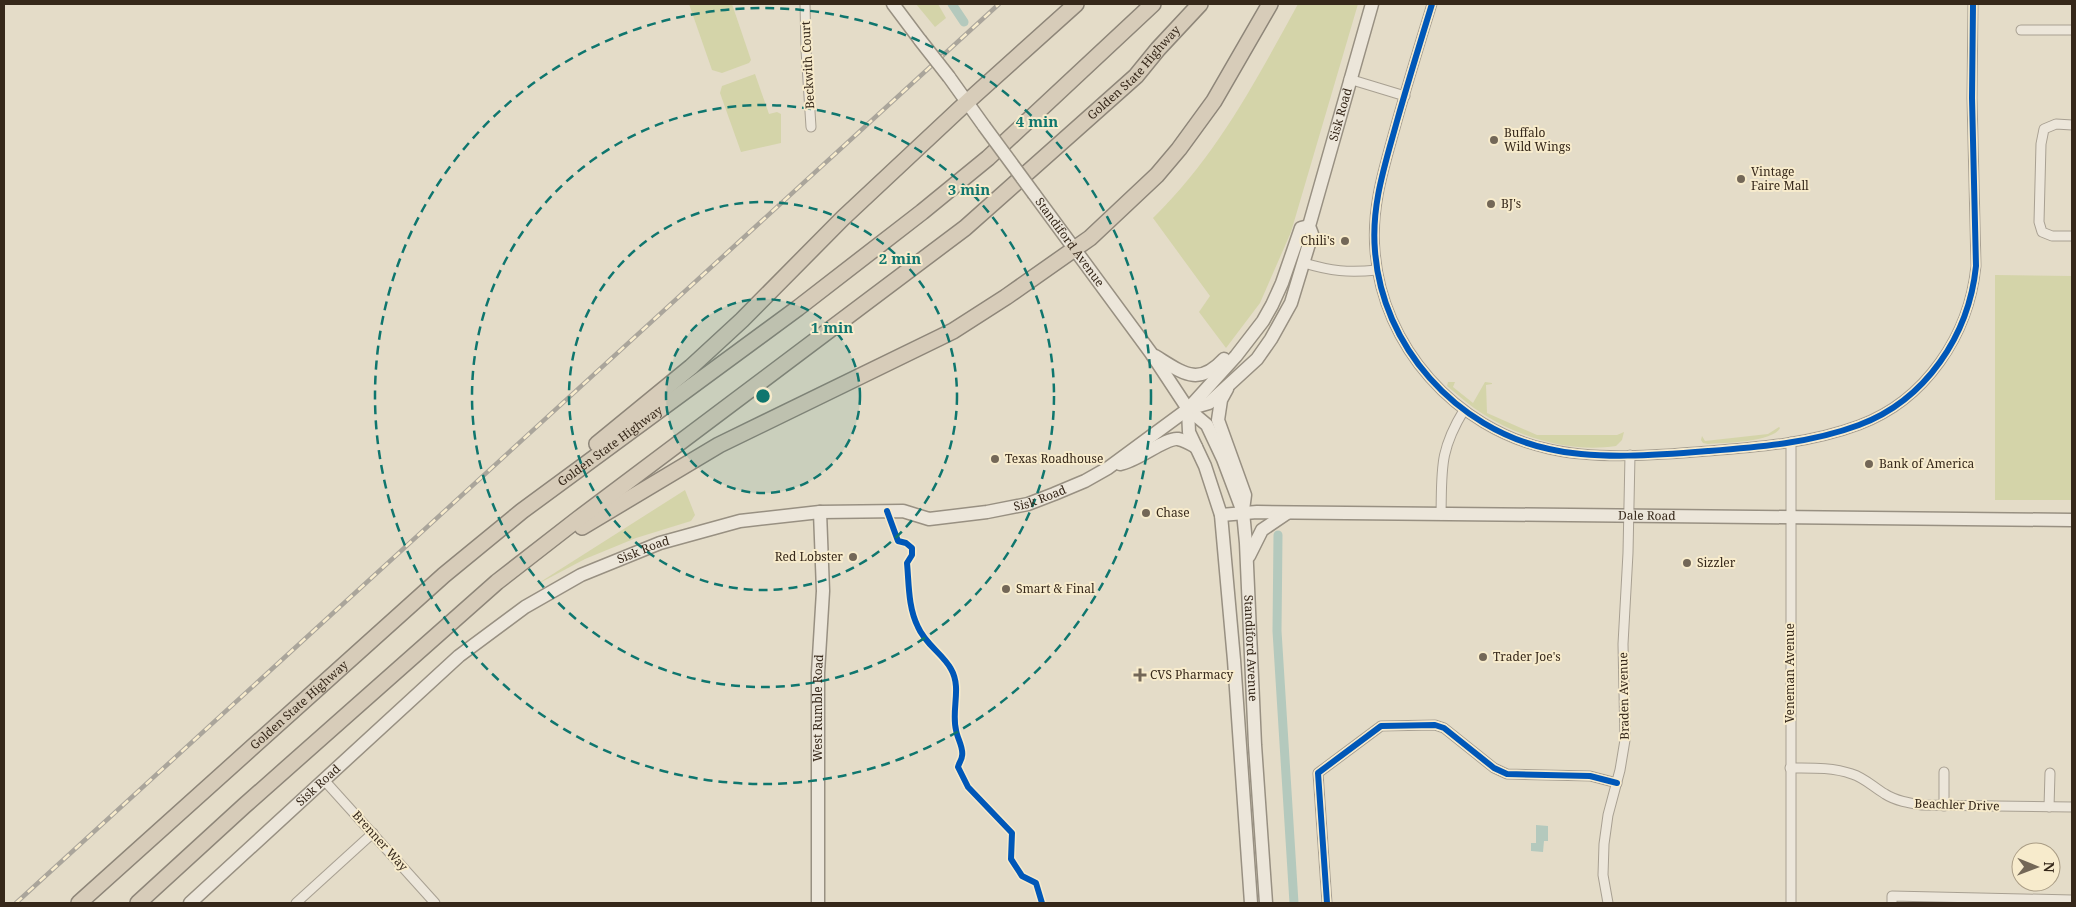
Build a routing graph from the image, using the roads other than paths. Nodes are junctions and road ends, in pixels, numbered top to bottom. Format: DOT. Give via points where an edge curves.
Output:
graph roads {
  1 [pos="805,4"];
  2 [pos="893,4"];
  3 [pos="1076,4"];
  4 [pos="1153,4"];
  5 [pos="1200,4"];
  6 [pos="1270,4"];
  7 [pos="1372,4"];
  8 [pos="1432,4"];
  9 [pos="1973,4"];
  10 [pos="2021,30"];
  11 [pos="2072,30"];
  12 [pos="1349,79"];
  13 [pos="1405,96"];
  14 [pos="967,102"];
  15 [pos="2072,125"];
  16 [pos="811,127"];
  17 [pos="1309,226"];
  18 [pos="2072,236"];
  19 [pos="1074,249"];
  20 [pos="1304,263"];
  21 [pos="1377,270"];
  22 [pos="1282,283"];
  23 [pos="1151,353"];
  24 [pos="1231,383"];
  25 [pos="1188,409"];
  26 [pos="1464,410"];
  27 [pos="1791,442"];
  28 [pos="1196,447"];
  29 [pos="1630,455"];
  30 [pos="1113,465"];
  31 [pos="820,512"];
  32 [pos="1243,512"];
  33 [pos="1286,513"];
  34 [pos="1222,515"];
  35 [pos="1441,515"];
  36 [pos="1630,517"];
  37 [pos="1790,518"];
  38 [pos="2072,520"];
  39 [pos="1247,561"];
  40 [pos="444,575"];
  41 [pos="497,582"];
  42 [pos="1790,768"];
  43 [pos="1944,772"];
  44 [pos="2050,773"];
  45 [pos="324,780"];
  46 [pos="1617,783"];
  47 [pos="1944,806"];
  48 [pos="2049,807"];
  49 [pos="2072,807"];
  50 [pos="373,833"];
  51 [pos="1892,899"];
  52 [pos="2072,900"];
  53 [pos="79,903"];
  54 [pos="138,903"];
  55 [pos="190,903"];
  56 [pos="296,903"];
  57 [pos="435,903"];
  58 [pos="818,903"];
  59 [pos="1251,903"];
  60 [pos="1266,903"];
  61 [pos="1327,903"];
  62 [pos="1608,903"];
  63 [pos="1791,903"];
  1 -- 16 [label="street, Beckwith Court"];
  2 -- 14 [label="main road, Standiford Avenue, bridge"];
  3 -- 14 [label="highway"];
  4 -- 40 [label="highway, Golden State Highway" via="988,158 922,212 522,511"];
  5 -- 41 [label="highway, Golden State Highway" via="1136,76 965,228"];
  6 -- 19 [label="highway" via="1214,101 1179,149 1129,203"];
  7 -- 12 [label="main road, Sisk Road"];
  8 -- 13 [label="street"];
  9 -- 27 [label="street" via="1976,256 1972,290 1960,327 1934,370 1891,408 1861,424 1810,440"];
  10 -- 11 [label="street"];
  12 -- 13 [label="street"];
  12 -- 17 [label="main road, Sisk Road"];
  13 -- 21 [label="street" via="1375,206"];
  14 -- 19 [label="main road, Standiford Avenue, bridge"];
  14 -- 40 [label="highway" via="691,367 518,504"];
  15 -- 18 [label="street" via="2056,124 2044,129 2039,222 2042,232 2052,236"];
  17 -- 20 [label="main road, Sisk Road" via="1312,234"];
  17 -- 22 [label="main road, Sisk Road" via="1302,228"];
  19 -- 23 [label="main road, Standiford Avenue"];
  19 -- 41 [label="highway" via="953,331 693,459"];
  20 -- 21 [label="street" via="1345,272"];
  20 -- 24 [label="main road, Sisk Road" via="1291,303 1271,339"];
  21 -- 26 [label="street" via="1387,308 1408,348 1428,377"];
  22 -- 23 [label="main road" via="1238,344 1206,374 1185,374"];
  22 -- 25 [label="main road, Sisk Road" via="1250,339"];
  23 -- 25 [label="main road, Standiford Avenue"];
  24 -- 25 [label="main road, Sisk Road" via="1209,403"];
  24 -- 32 [label="main road" via="1222,400 1218,420 1245,494"];
  25 -- 28 [label="main road, Standiford Avenue" via="1189,432"];
  25 -- 30 [label="main road, Sisk Road"];
  25 -- 32 [label="main road, Standiford Avenue" via="1207,425"];
  26 -- 29 [label="street" via="1497,431 1534,446 1575,453"];
  26 -- 35 [label="street" via="1445,449"];
  27 -- 29 [label="street" via="1712,451"];
  27 -- 37 [label="street, Veneman Avenue"];
  28 -- 30 [label="main road" via="1180,439 1169,439 1130,462"];
  28 -- 34 [label="main road, Standiford Avenue"];
  29 -- 36 [label="street, Braden Avenue"];
  30 -- 31 [label="main road, Sisk Road" via="1085,481 1028,504 987,512 929,519 903,511"];
  31 -- 45 [label="main road, Sisk Road" via="768,517 710,528 635,552 562,585 505,620 466,650"];
  31 -- 58 [label="main road, West Rumble Road" via="823,590 818,673"];
  32 -- 33 [label="main road, Dale Road"];
  32 -- 34 [label="main road, Dale Road"];
  32 -- 39 [label="main road, Standiford Avenue"];
  33 -- 35 [label="main road, Dale Road"];
  33 -- 39 [label="main road" via="1262,530"];
  34 -- 59 [label="main road, Standiford Avenue"];
  35 -- 36 [label="main road, Dale Road"];
  36 -- 37 [label="main road, Dale Road"];
  36 -- 46 [label="street, Braden Avenue" via="1623,644 1625,740"];
  37 -- 38 [label="main road, Dale Road"];
  37 -- 42 [label="street, Veneman Avenue"];
  39 -- 60 [label="main road, Standiford Avenue"];
  40 -- 53 [label="highway, Golden State Highway"];
  41 -- 54 [label="highway, Golden State Highway"];
  42 -- 47 [label="street, Beachler Drive" via="1837,770 1868,781 1898,800"];
  42 -- 63 [label="street, Veneman Avenue"];
  43 -- 47 [label="street"];
  44 -- 48 [label="street"];
  45 -- 50 [label="street, Brenner Way"];
  45 -- 55 [label="main road, Sisk Road"];
  46 -- 61 [label="street" via="1590,776 1506,774 1444,728 1435,725 1381,726 1318,773"];
  46 -- 62 [label="street, Braden Avenue" via="1604,844"];
  47 -- 48 [label="street, Beachler Drive"];
  48 -- 49 [label="street, Beachler Drive"];
  50 -- 56 [label="street"];
  50 -- 57 [label="street, Brenner Way"];
  51 -- 52 [label="street"];
}
